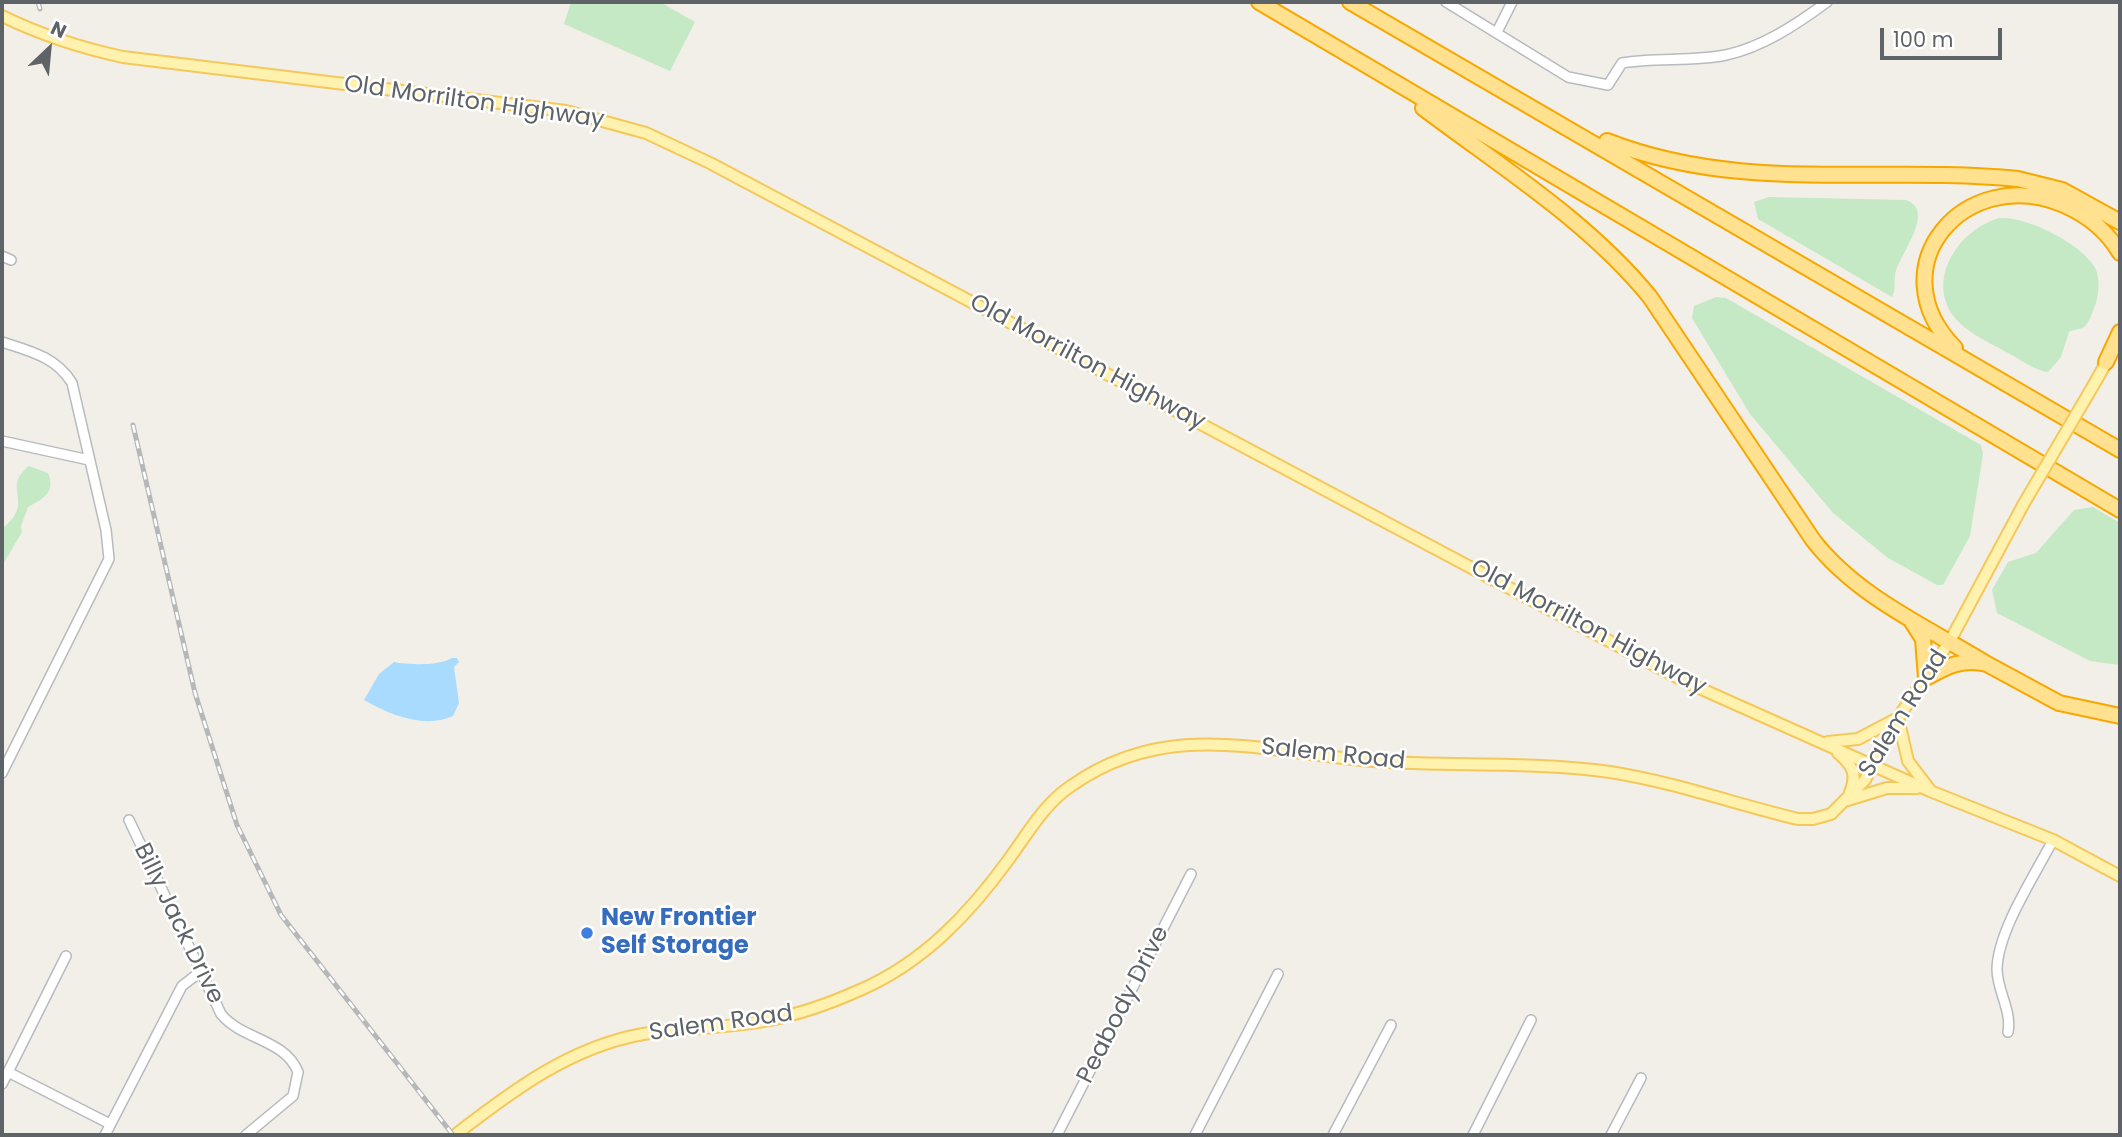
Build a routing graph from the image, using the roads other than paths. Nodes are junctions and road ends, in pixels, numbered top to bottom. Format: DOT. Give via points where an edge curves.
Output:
graph roads {
  1 [pos="1259,2"];
  2 [pos="1350,2"];
  3 [pos="1446,2"];
  4 [pos="1512,2"];
  5 [pos="1827,2"];
  6 [pos="2,16"];
  7 [pos="1497,32"];
  8 [pos="1375,72"];
  9 [pos="1558,120"];
  10 [pos="2120,222"];
  11 [pos="2120,253"];
  12 [pos="2120,332"];
  13 [pos="2120,338"];
  14 [pos="2,342"];
  15 [pos="2106,362"];
  16 [pos="1971,363"];
  17 [pos="2,441"];
  18 [pos="2120,450"];
  19 [pos="89,460"];
  20 [pos="2120,510"];
  21 [pos="1895,608"];
  22 [pos="1950,641"];
  23 [pos="1987,664"];
  24 [pos="1926,678"];
  25 [pos="2120,716"];
  26 [pos="1898,718"];
  27 [pos="1825,742"];
  28 [pos="1875,765"];
  29 [pos="2,773"];
  30 [pos="1930,791"];
  31 [pos="1846,801"];
  32 [pos="129,820"];
  33 [pos="2053,840"];
  34 [pos="1191,874"];
  35 [pos="2120,876"];
  36 [pos="66,956"];
  37 [pos="200,972"];
  38 [pos="1278,974"];
  39 [pos="1531,1020"];
  40 [pos="1391,1024"];
  41 [pos="2008,1032"];
  42 [pos="8,1072"];
  43 [pos="1641,1078"];
  44 [pos="2,1084"];
  45 [pos="110,1124"];
  46 [pos="105,1135"];
  47 [pos="246,1135"];
  48 [pos="455,1135"];
  49 [pos="1057,1135"];
  50 [pos="1195,1135"];
  51 [pos="1333,1135"];
  52 [pos="1473,1135"];
  53 [pos="1611,1135"];
  1 -- 8 [label="highway"];
  2 -- 9 [label="highway"];
  3 -- 7 [label="street"];
  4 -- 7 [label="street"];
  5 -- 7 [label="street" via="1763,42 1725,55 1622,63 1608,85 1569,77"];
  6 -- 27 [label="main road, Old Morrilton Highway" via="32,31 123,57 566,111 646,133 1688,683"];
  8 -- 20 [label="highway"];
  8 -- 21 [label="highway" via="1617,260 1650,297 1820,550 1842,574"];
  9 -- 10 [label="highway" via="1645,155 1713,170 2018,179 2070,194"];
  9 -- 16 [label="highway"];
  11 -- 16 [label="highway" via="2093,221 2044,198 2000,195 1962,211 1934,245 1926,290 1939,328"];
  12 -- 15 [label="highway"];
  13 -- 15 [label="main road, Salem Road"];
  14 -- 19 [label="street" via="64,369 72,383"];
  15 -- 22 [label="main road, Salem Road, bridge"];
  16 -- 18 [label="highway"];
  17 -- 19 [label="street"];
  19 -- 29 [label="street" via="109,559"];
  21 -- 22 [label="highway"];
  21 -- 24 [label="highway" via="1921,633"];
  22 -- 23 [label="highway"];
  22 -- 24 [label="main road, Salem Road"];
  23 -- 24 [label="highway" via="1956,663"];
  23 -- 25 [label="highway" via="2059,703"];
  24 -- 26 [label="main road, Salem Road"];
  26 -- 27 [label="main road" via="1858,739"];
  26 -- 28 [label="main road, Salem Road"];
  26 -- 30 [label="main road" via="1909,761"];
  27 -- 28 [label="main road, Old Morrilton Highway"];
  27 -- 31 [label="main road" via="1852,767 1854,781"];
  28 -- 30 [label="main road, Old Morrilton Highway"];
  28 -- 31 [label="main road, Salem Road"];
  30 -- 31 [label="main road" via="1894,787"];
  30 -- 33 [label="main road, Old Morrilton Highway"];
  31 -- 48 [label="main road, Salem Road" via="1831,814 1798,819 1654,780 1606,772 1368,760 1205,742 1160,747 1099,767 1067,788 960,920 877,983 834,1002 767,1021 643,1034 597,1047 554,1066"];
  32 -- 37 [label="street, Billy Jack Drive"];
  33 -- 35 [label="main road, Old Morrilton Highway"];
  33 -- 41 [label="street" via="1998,949 1997,973 2009,1016"];
  34 -- 49 [label="street, Peabody Drive"];
  36 -- 42 [label="street"];
  37 -- 45 [label="street" via="181,986"];
  37 -- 47 [label="street, Billy Jack Drive" via="226,1021 282,1051 298,1072 293,1096"];
  38 -- 50 [label="street"];
  39 -- 52 [label="street"];
  40 -- 51 [label="street"];
  42 -- 44 [label="street"];
  42 -- 45 [label="street"];
  43 -- 53 [label="street"];
  45 -- 46 [label="street"];
}
